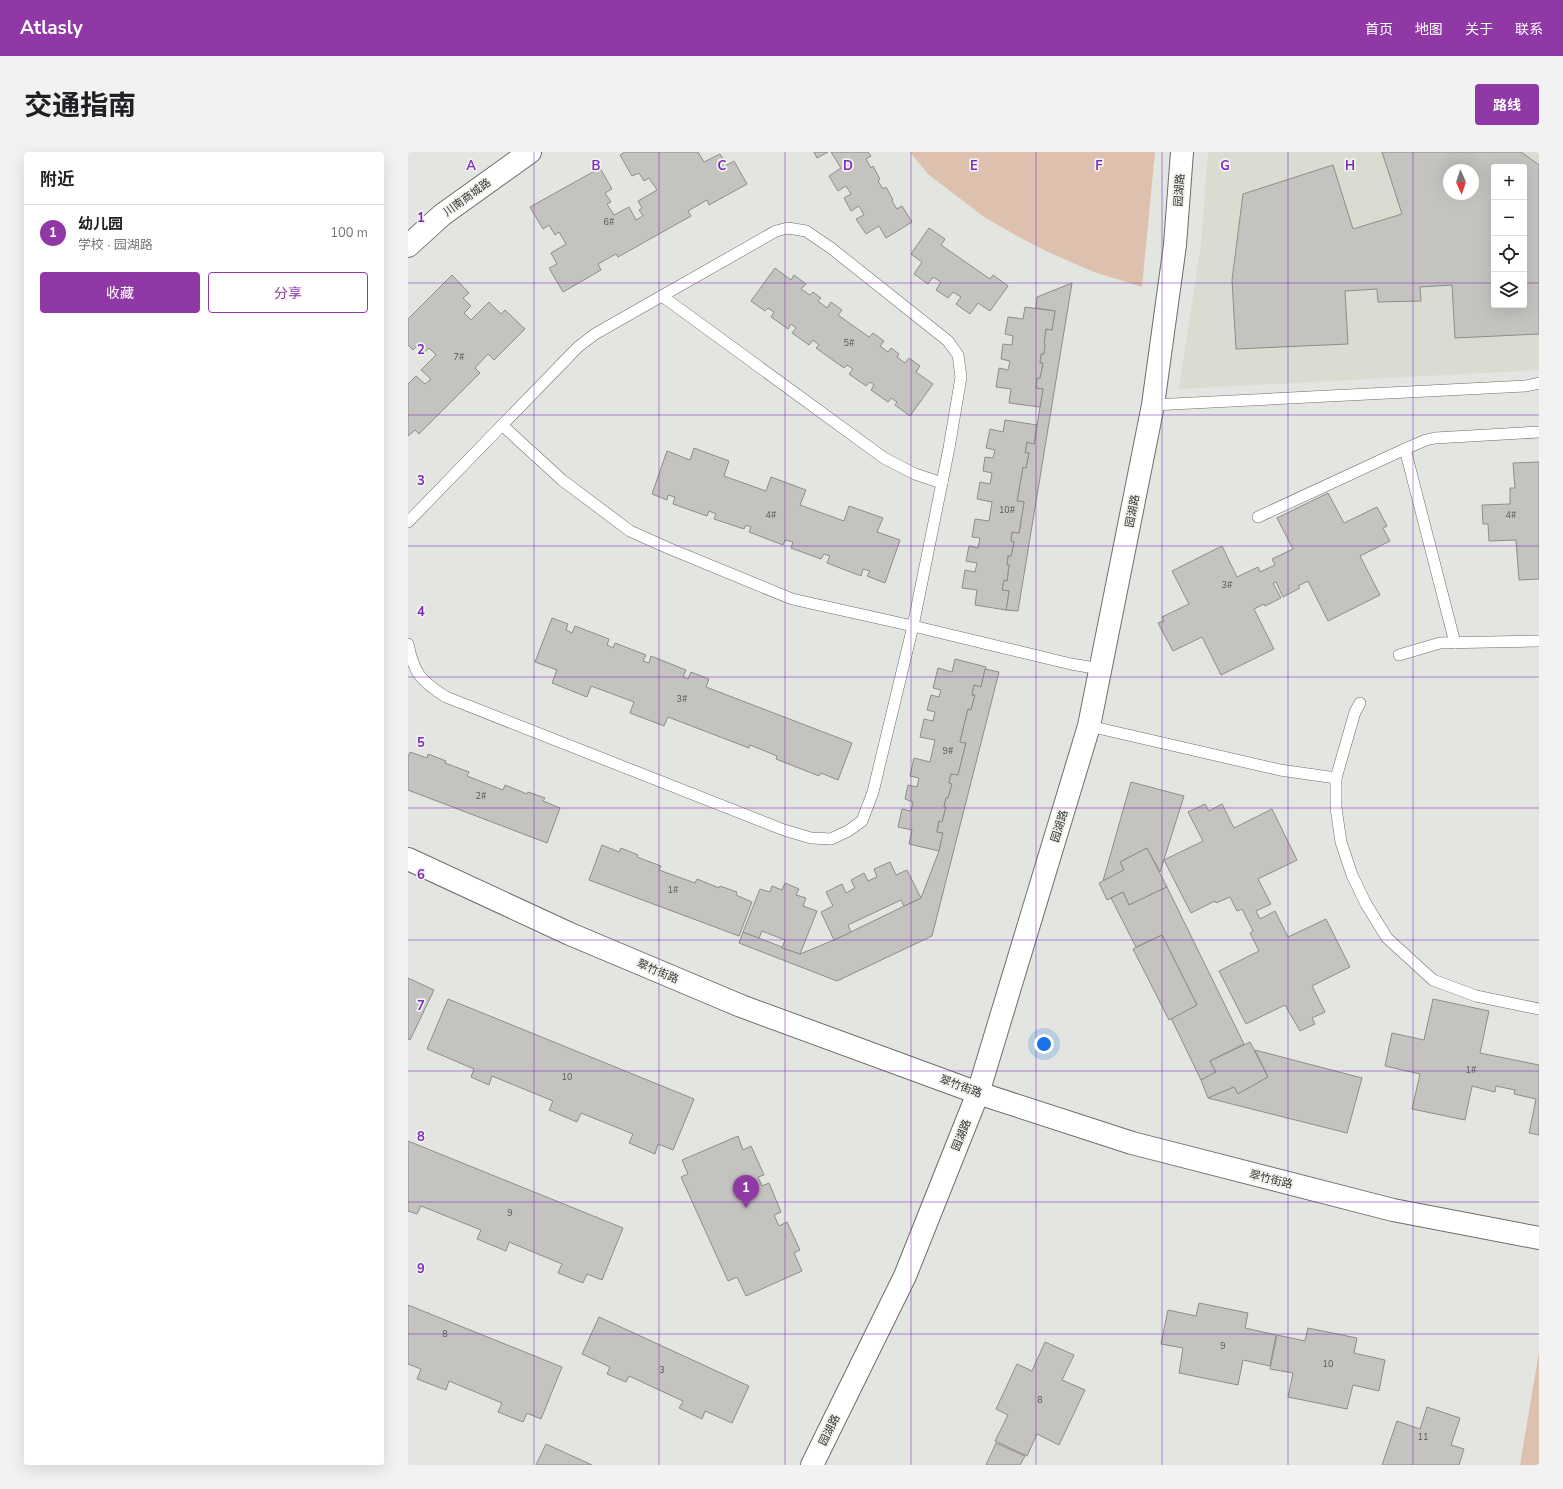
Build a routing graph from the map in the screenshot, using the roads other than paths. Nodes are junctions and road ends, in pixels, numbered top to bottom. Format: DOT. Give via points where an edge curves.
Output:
graph roads {
  1 [pos="530,152"];
  2 [pos="1182,152"];
  3 [pos="408,246"];
  4 [pos="662,296"];
  5 [pos="1539,383"];
  6 [pos="1153,405"];
  7 [pos="502,425"];
  8 [pos="1539,432"];
  9 [pos="1405,449"];
  10 [pos="942,483"];
  11 [pos="1258,517"];
  12 [pos="408,522"];
  13 [pos="913,626"];
  14 [pos="1539,641"];
  15 [pos="1455,643"];
  16 [pos="408,644"];
  17 [pos="1399,655"];
  18 [pos="1100,669"];
  19 [pos="1360,702"];
  20 [pos="1089,726"];
  21 [pos="1336,778"];
  22 [pos="408,859"];
  23 [pos="1539,1009"];
  24 [pos="978,1093"];
  25 [pos="1539,1238"];
  26 [pos="812,1465"];
  1 -- 3 [label="street, 川南商城路" via="442,215"];
  2 -- 6 [label="street, 园湖路" via="1175,245"];
  4 -- 7 [label="lane" via="595,334 578,347"];
  4 -- 10 [label="lane" via="884,458 915,474"];
  4 -- 10 [label="lane" via="776,231 788,228 806,231 948,341 958,355 961,377"];
  5 -- 6 [label="lane" via="1526,386"];
  6 -- 18 [label="street, 园湖路"];
  7 -- 12 [label="lane"];
  7 -- 13 [label="lane" via="562,480 630,531 792,599"];
  8 -- 9 [label="lane" via="1435,438"];
  9 -- 11 [label="lane"];
  9 -- 15 [label="lane"];
  10 -- 13 [label="lane"];
  13 -- 16 [label="lane" via="873,792 865,814 862,821 831,839 811,838 784,830 446,697 417,673"];
  13 -- 18 [label="lane"];
  14 -- 15 [label="lane"];
  15 -- 17 [label="lane" via="1440,643"];
  18 -- 20 [label="street, 园湖路"];
  19 -- 21 [label="lane"];
  20 -- 21 [label="lane" via="1280,770"];
  20 -- 24 [label="street, 园湖路"];
  21 -- 23 [label="lane" via="1336,808 1341,842 1352,875 1387,938 1433,980 1476,996"];
  22 -- 24 [label="street, 翠竹街路" via="570,934 741,1006"];
  24 -- 25 [label="street, 翠竹街路" via="1155,1149 1393,1210"];
  24 -- 26 [label="street, 园湖路" via="906,1276"];
}
